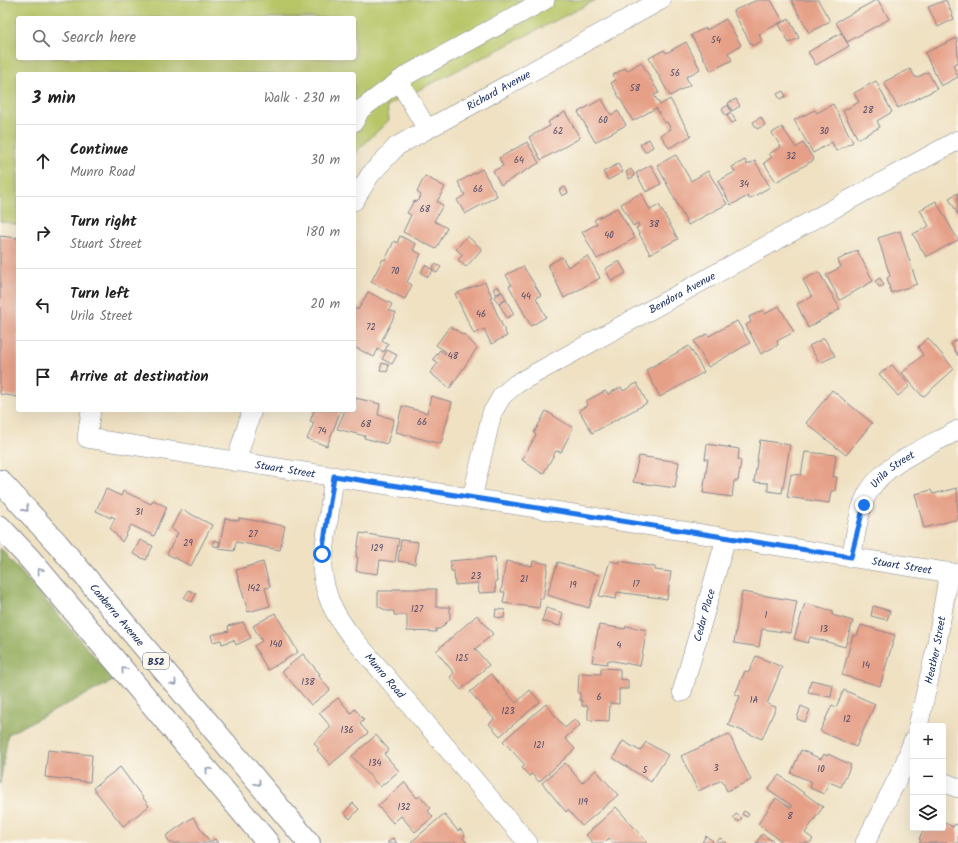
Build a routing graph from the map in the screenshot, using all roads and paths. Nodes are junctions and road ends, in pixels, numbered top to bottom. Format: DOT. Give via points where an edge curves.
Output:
graph roads {
  1 [pos="544,0"];
  2 [pos="652,2"];
  3 [pos="399,81"];
  4 [pos="356,118"];
  5 [pos="427,129"];
  6 [pos="958,140"];
  7 [pos="356,198"];
  8 [pos="91,412"];
  9 [pos="251,412"];
  10 [pos="958,430"];
  11 [pos="236,462"];
  12 [pos="334,476"];
  13 [pos="0,481"];
  14 [pos="472,498"];
  15 [pos="0,527"];
  16 [pos="726,538"];
  17 [pos="851,557"];
  18 [pos="954,573"];
  19 [pos="682,692"];
  20 [pos="919,723"];
  21 [pos="910,758"];
  22 [pos="908,769"];
  23 [pos="946,783"];
  24 [pos="958,788"];
  25 [pos="268,843"];
  26 [pos="309,843"];
  27 [pos="528,843"];
  28 [pos="865,843"];
  1 -- 3 [label="street"];
  2 -- 5 [label="street, Richard Avenue"];
  3 -- 4 [label="street" via="360,110"];
  3 -- 5 [label="street"];
  5 -- 7 [label="street, Richard Avenue" via="397,146 370,175"];
  6 -- 14 [label="street, Bendora Avenue" via="516,384 502,396 492,413"];
  8 -- 11 [label="street, Stuart Street" via="87,438"];
  9 -- 11 [label="street"];
  10 -- 17 [label="street, Urila Street" via="909,456 884,475 869,491"];
  11 -- 12 [label="street, Stuart Street"];
  12 -- 14 [label="street, Stuart Street"];
  12 -- 27 [label="street, Munro Road" via="322,568 323,581 332,609 348,632"];
  13 -- 26 [label="highway, Canberra Avenue / B52, one-way" via="57,543"];
  14 -- 16 [label="street, Stuart Street"];
  25 -- 15 [label="highway, B52, one-way" via="40,570"];
  16 -- 17 [label="street, Stuart Street"];
  16 -- 19 [label="street, Cedar Place"];
  17 -- 18 [label="street, Stuart Street"];
  18 -- 20 [label="street, Heather Street"];
  21 -- 22 [label="street"];
  22 -- 28 [label="street"];
  23 -- 24 [label="street"];
}
